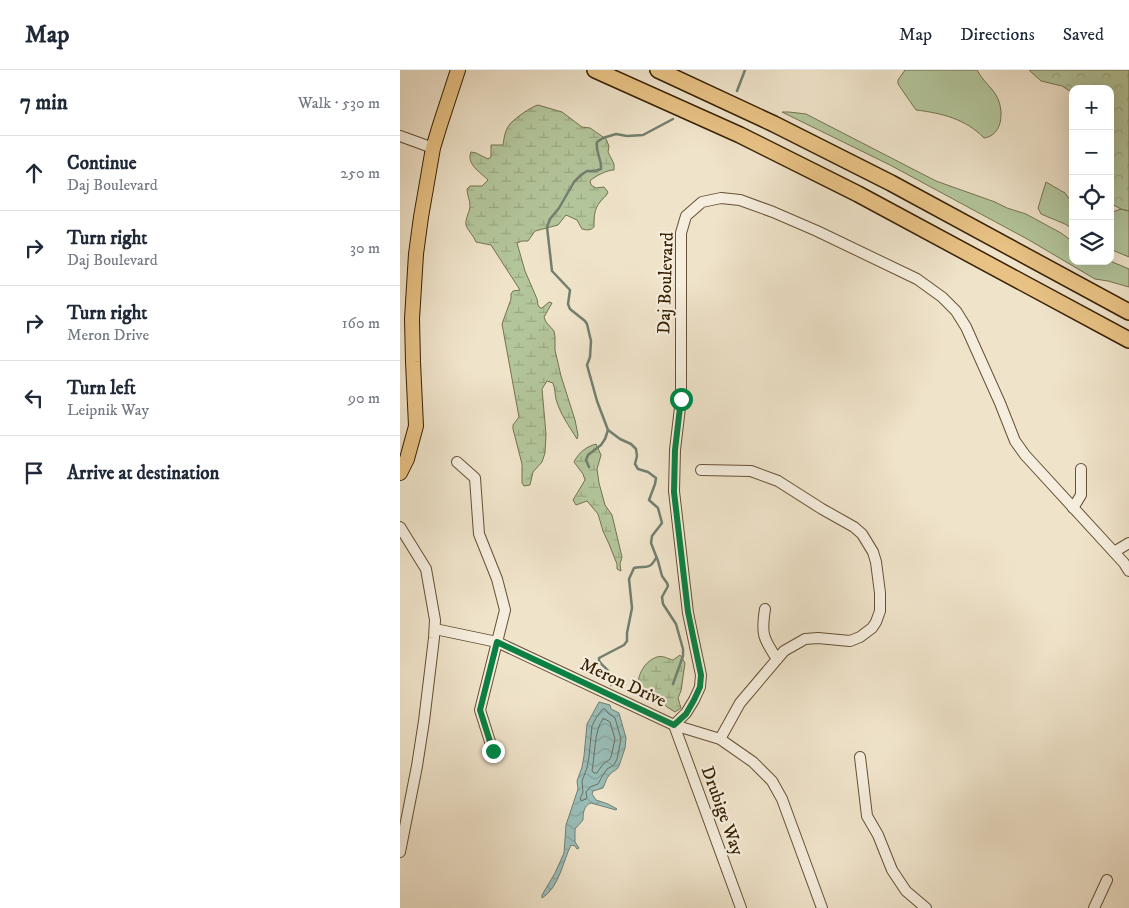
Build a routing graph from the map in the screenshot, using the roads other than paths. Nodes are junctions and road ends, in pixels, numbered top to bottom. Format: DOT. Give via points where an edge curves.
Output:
graph roads {
  1 [pos="458,70"];
  2 [pos="596,70"];
  3 [pos="658,70"];
  4 [pos="400,136"];
  5 [pos="433,148"];
  6 [pos="1129,312"];
  7 [pos="1129,340"];
  8 [pos="457,462"];
  9 [pos="1081,469"];
  10 [pos="701,470"];
  11 [pos="400,473"];
  12 [pos="1073,508"];
  13 [pos="400,527"];
  14 [pos="1129,543"];
  15 [pos="1114,552"];
  16 [pos="1129,571"];
  17 [pos="765,609"];
  18 [pos="435,629"];
  19 [pos="497,642"];
  20 [pos="777,659"];
  21 [pos="674,725"];
  22 [pos="720,739"];
  23 [pos="493,751"];
  24 [pos="860,757"];
  25 [pos="402,833"];
  26 [pos="400,852"];
  27 [pos="1107,880"];
  28 [pos="741,908"];
  29 [pos="822,908"];
  30 [pos="926,908"];
  31 [pos="1094,908"];
  1 -- 5 [label="main road"];
  2 -- 7 [label="highway" via="851,190"];
  3 -- 6 [label="highway" via="883,179"];
  4 -- 5 [label="street"];
  5 -- 11 [label="main road" via="418,235 413,294 416,426"];
  8 -- 19 [label="street" via="475,478 479,534 505,610"];
  9 -- 12 [label="street" via="1081,495"];
  10 -- 20 [label="street" via="751,471 778,482 854,527 873,552 880,611 872,628 860,638 850,641 805,639"];
  12 -- 15 [label="street, Daj Boulevard"];
  12 -- 21 [label="street, Daj Boulevard" via="1015,441 966,327 942,297 917,279 773,212 740,200 721,198 702,202 686,216 681,233 681,399 674,492 688,612 701,675 694,700"];
  13 -- 18 [label="street" via="426,569"];
  14 -- 15 [label="street"];
  15 -- 16 [label="street, Daj Boulevard"];
  17 -- 20 [label="street" via="762,627"];
  18 -- 19 [label="street, Meron Drive"];
  18 -- 25 [label="street" via="417,766"];
  19 -- 21 [label="street, Meron Drive"];
  19 -- 23 [label="street" via="480,710"];
  20 -- 22 [label="street" via="740,702"];
  21 -- 22 [label="street, Meron Drive"];
  21 -- 28 [label="street, Drubige Way"];
  22 -- 29 [label="street, Meron Drive" via="753,762 772,781 782,799"];
  24 -- 30 [label="street" via="867,816 897,877 906,891"];
  25 -- 26 [label="street"];
  27 -- 31 [label="street"];
}
